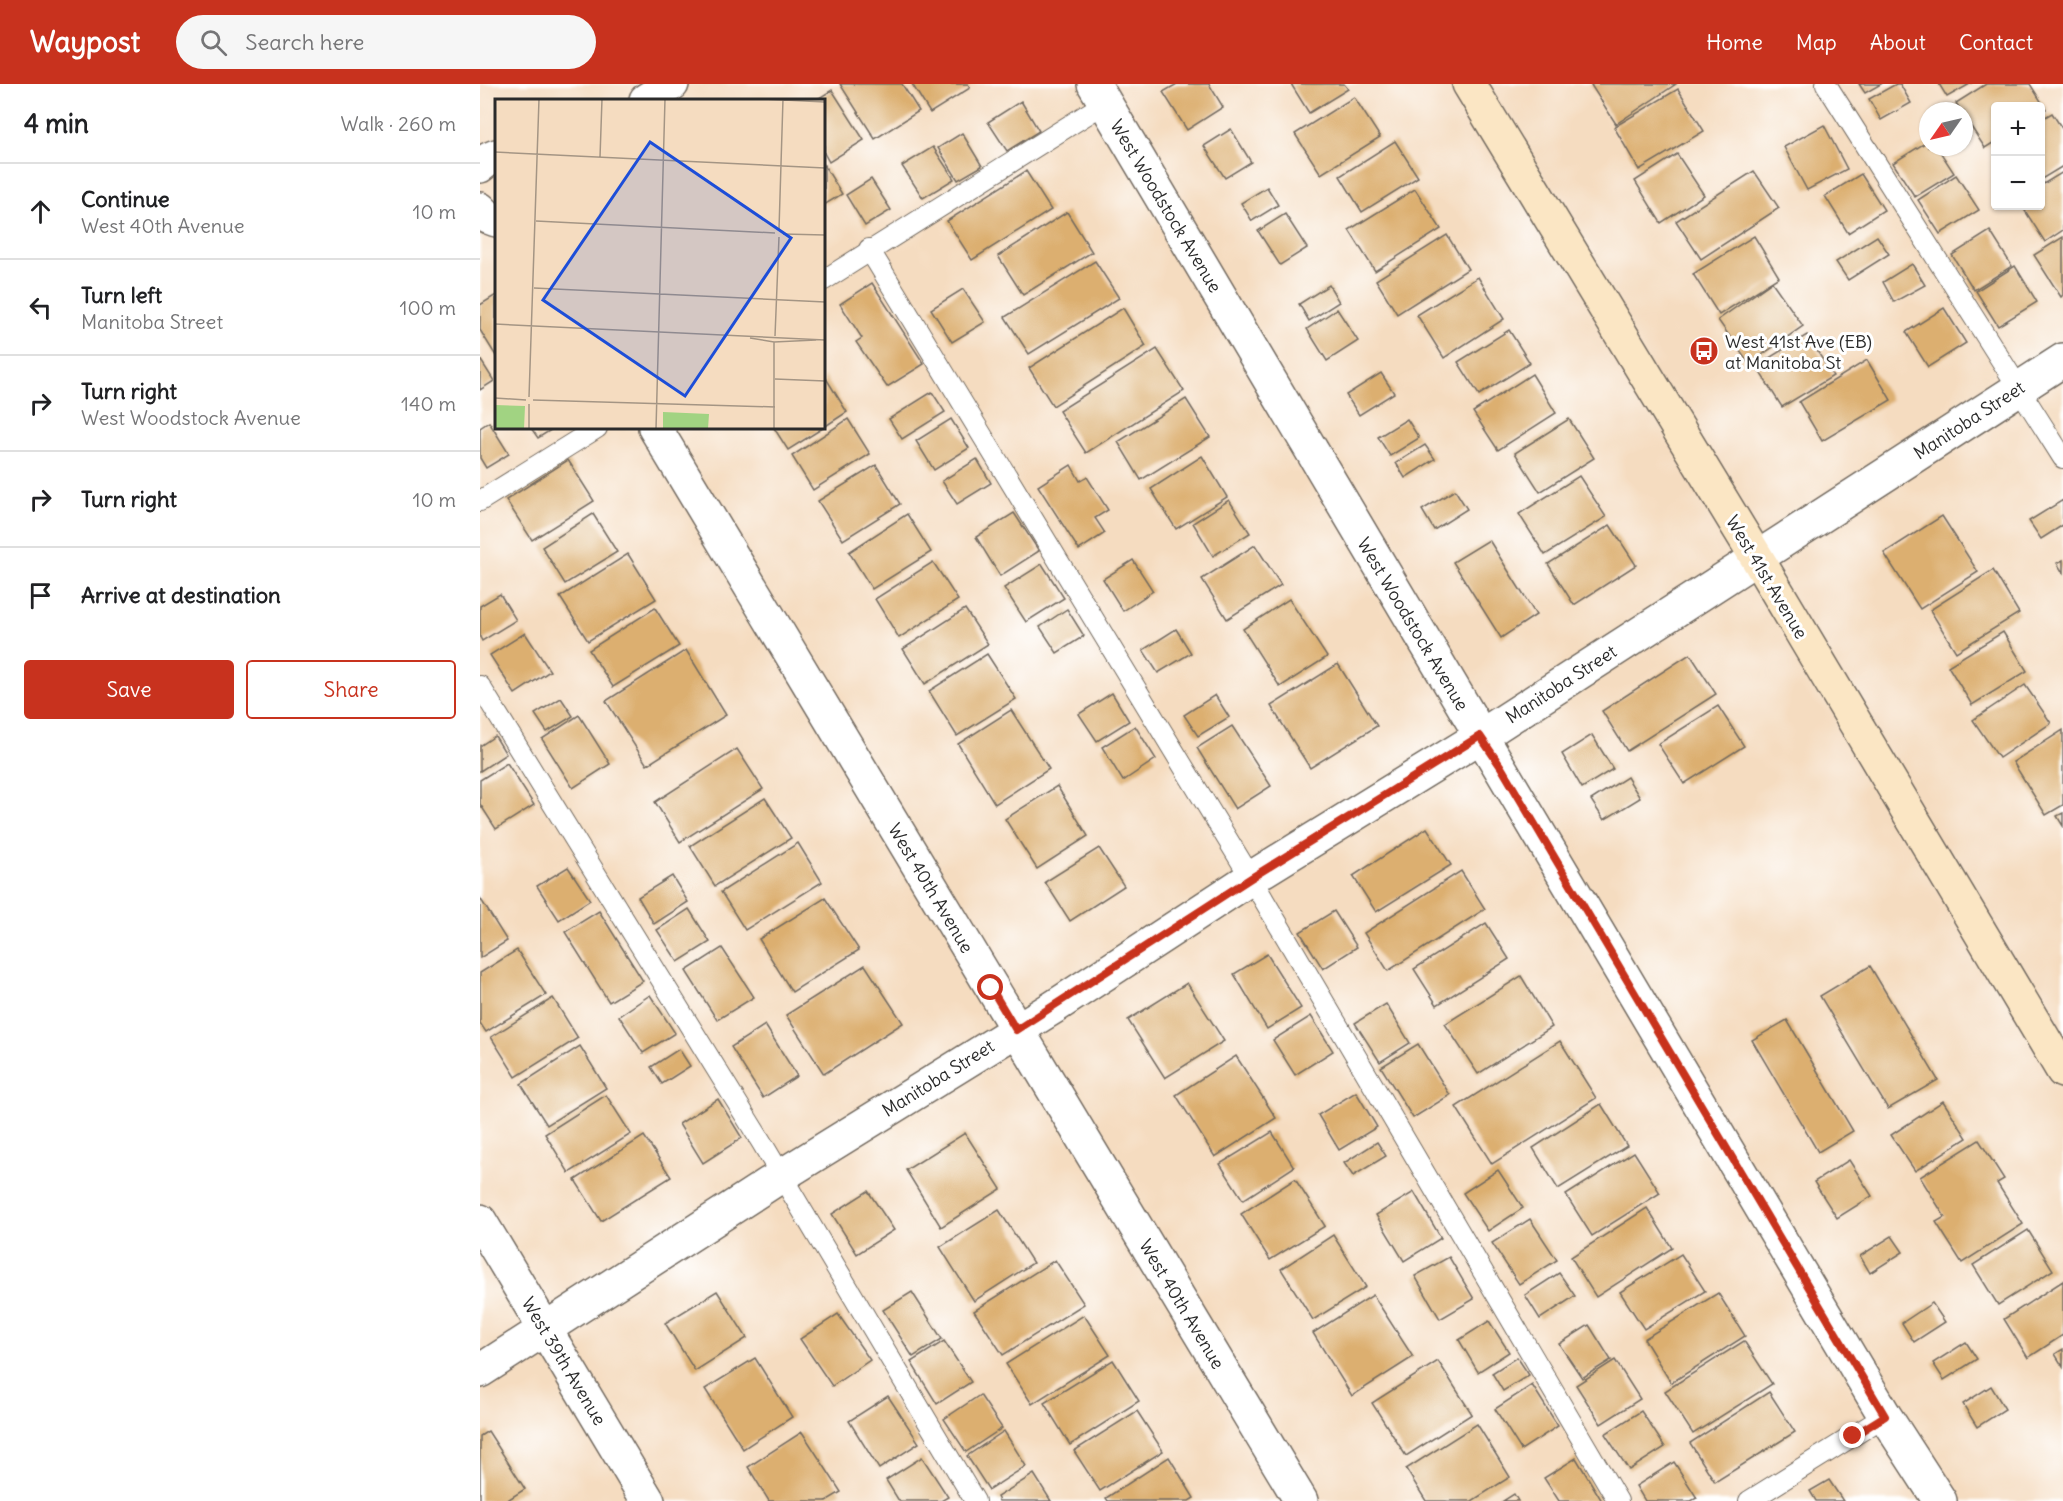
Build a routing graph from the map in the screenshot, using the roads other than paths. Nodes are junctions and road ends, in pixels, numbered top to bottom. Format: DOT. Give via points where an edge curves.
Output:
graph roads {
  1 [pos="672,84"];
  2 [pos="1469,84"];
  3 [pos="1826,84"];
  4 [pos="1099,93"];
  5 [pos="648,99"];
  6 [pos="480,209"];
  7 [pos="495,220"];
  8 [pos="869,249"];
  9 [pos="825,279"];
  10 [pos="2063,360"];
  11 [pos="2018,388"];
  12 [pos="595,429"];
  13 [pos="656,429"];
  14 [pos="2063,458"];
  15 [pos="480,501"];
  16 [pos="1757,558"];
  17 [pos="480,686"];
  18 [pos="1480,736"];
  19 [pos="1251,878"];
  20 [pos="1016,1030"];
  21 [pos="2063,1071"];
  22 [pos="781,1176"];
  23 [pos="480,1221"];
  24 [pos="545,1330"];
  25 [pos="480,1371"];
  26 [pos="1885,1416"];
  27 [pos="648,1501"];
  28 [pos="975,1501"];
  29 [pos="1301,1501"];
  30 [pos="1618,1501"];
  31 [pos="1749,1501"];
  32 [pos="1940,1501"];
  1 -- 5 [label="street"];
  2 -- 16 [label="main road, West 41st Avenue"];
  3 -- 11 [label="lane"];
  4 -- 8 [label="lane"];
  4 -- 18 [label="street, West Woodstock Avenue"];
  6 -- 7 [label="street"];
  8 -- 9 [label="lane"];
  8 -- 19 [label="lane"];
  10 -- 11 [label="street, Manitoba Street"];
  11 -- 14 [label="lane"];
  11 -- 16 [label="street, Manitoba Street"];
  12 -- 15 [label="lane"];
  13 -- 20 [label="street, West 40th Avenue"];
  16 -- 18 [label="street, Manitoba Street"];
  16 -- 21 [label="main road, West 41st Avenue"];
  17 -- 22 [label="lane"];
  18 -- 19 [label="street, Manitoba Street"];
  18 -- 26 [label="street, West Woodstock Avenue"];
  19 -- 20 [label="street, Manitoba Street"];
  19 -- 30 [label="lane"];
  20 -- 22 [label="street, Manitoba Street"];
  20 -- 29 [label="street, West 40th Avenue"];
  22 -- 24 [label="street, Manitoba Street"];
  22 -- 28 [label="lane"];
  23 -- 24 [label="street, West 39th Avenue"];
  24 -- 25 [label="street, Manitoba Street"];
  24 -- 27 [label="street, West 39th Avenue"];
  26 -- 31 [label="lane"];
  26 -- 32 [label="street, West Woodstock Avenue"];
}
